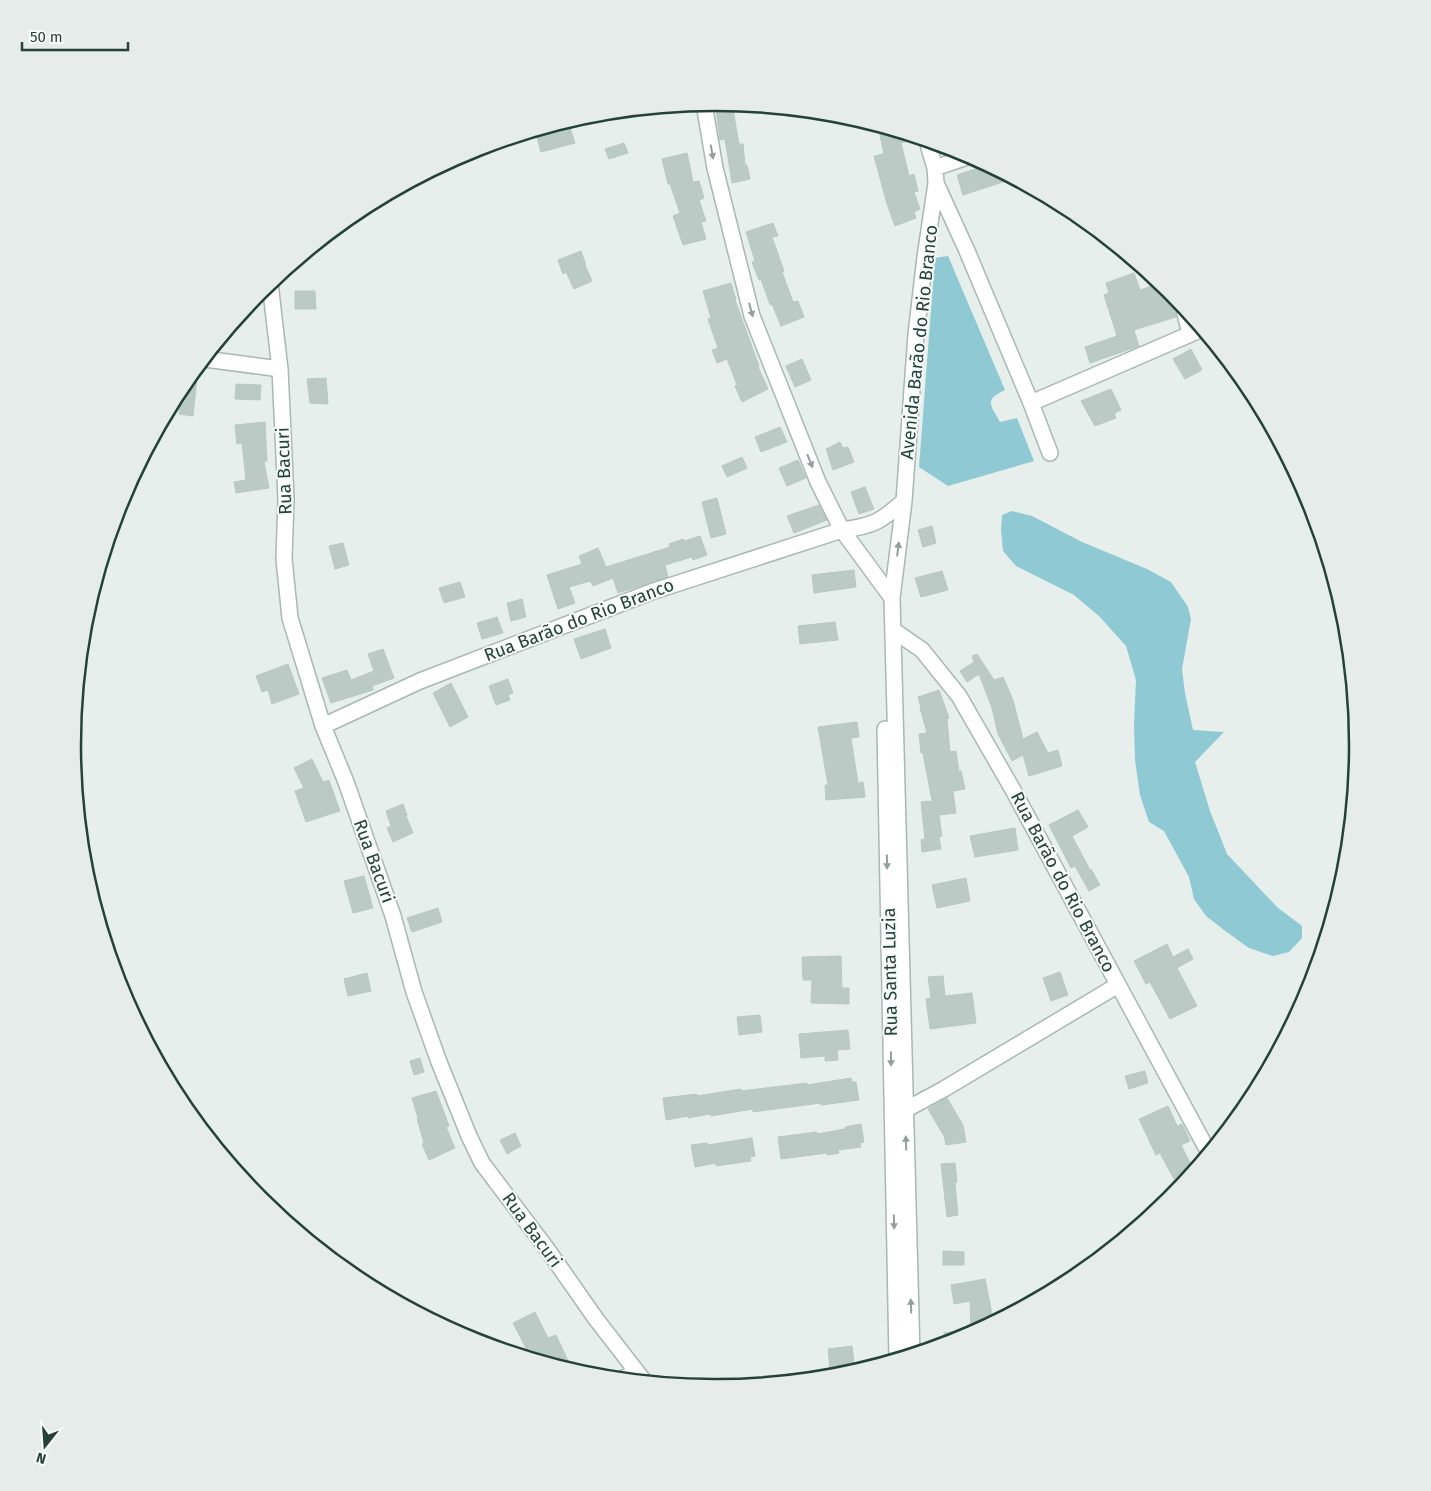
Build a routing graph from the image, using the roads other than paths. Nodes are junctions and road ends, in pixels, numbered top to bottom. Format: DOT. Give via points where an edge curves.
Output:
graph roads {
  1 [pos="705,112"];
  2 [pos="930,149"];
  3 [pos="961,161"];
  4 [pos="936,175"];
  5 [pos="271,293"];
  6 [pos="1196,331"];
  7 [pos="212,359"];
  8 [pos="280,369"];
  9 [pos="1031,403"];
  10 [pos="1050,453"];
  11 [pos="904,501"];
  12 [pos="842,530"];
  13 [pos="882,586"];
  14 [pos="892,598"];
  15 [pos="893,630"];
  16 [pos="323,726"];
  17 [pos="1118,985"];
  18 [pos="892,1101"];
  19 [pos="905,1110"];
  20 [pos="1206,1147"];
  21 [pos="912,1348"];
  22 [pos="897,1353"];
  23 [pos="638,1375"];
  1 -- 12 [label="street, one-way" via="715,168 752,316 818,482"];
  2 -- 4 [label="street, Avenida Barão do Rio Branco"];
  3 -- 4 [label="street"];
  4 -- 9 [label="street, Avenida Barão do Rio Branco"];
  4 -- 11 [label="street, Avenida Barão do Rio Branco" via="916,334"];
  5 -- 8 [label="street, Rua Bacuri"];
  6 -- 9 [label="street"];
  7 -- 8 [label="street"];
  8 -- 16 [label="street, Rua Bacuri" via="286,499 284,559 290,618"];
  9 -- 10 [label="street, Avenida Barão do Rio Branco"];
  11 -- 12 [label="street" via="870,525"];
  14 -- 11 [label="street, Avenida Barão do Rio Branco, one-way"];
  12 -- 13 [label="street"];
  12 -- 16 [label="street, Rua Barão do Rio Branco" via="651,592 420,681"];
  13 -- 14 [label="street"];
  13 -- 18 [label="street, Rua Santa Luzia, one-way"];
  14 -- 15 [label="street, Rua Santa Luzia"];
  15 -- 17 [label="street, Rua Barão do Rio Branco" via="922,650 958,696 1018,798"];
  15 -- 19 [label="street, Rua Santa Luzia"];
  16 -- 23 [label="street, Rua Bacuri" via="393,916 429,1036 482,1163"];
  17 -- 19 [label="street"];
  17 -- 20 [label="street, Rua Barão do Rio Branco"];
  18 -- 19 [label="street"];
  18 -- 22 [label="street, Rua Santa Luzia, one-way"];
  21 -- 19 [label="street, Rua Santa Luzia, one-way"];
}
